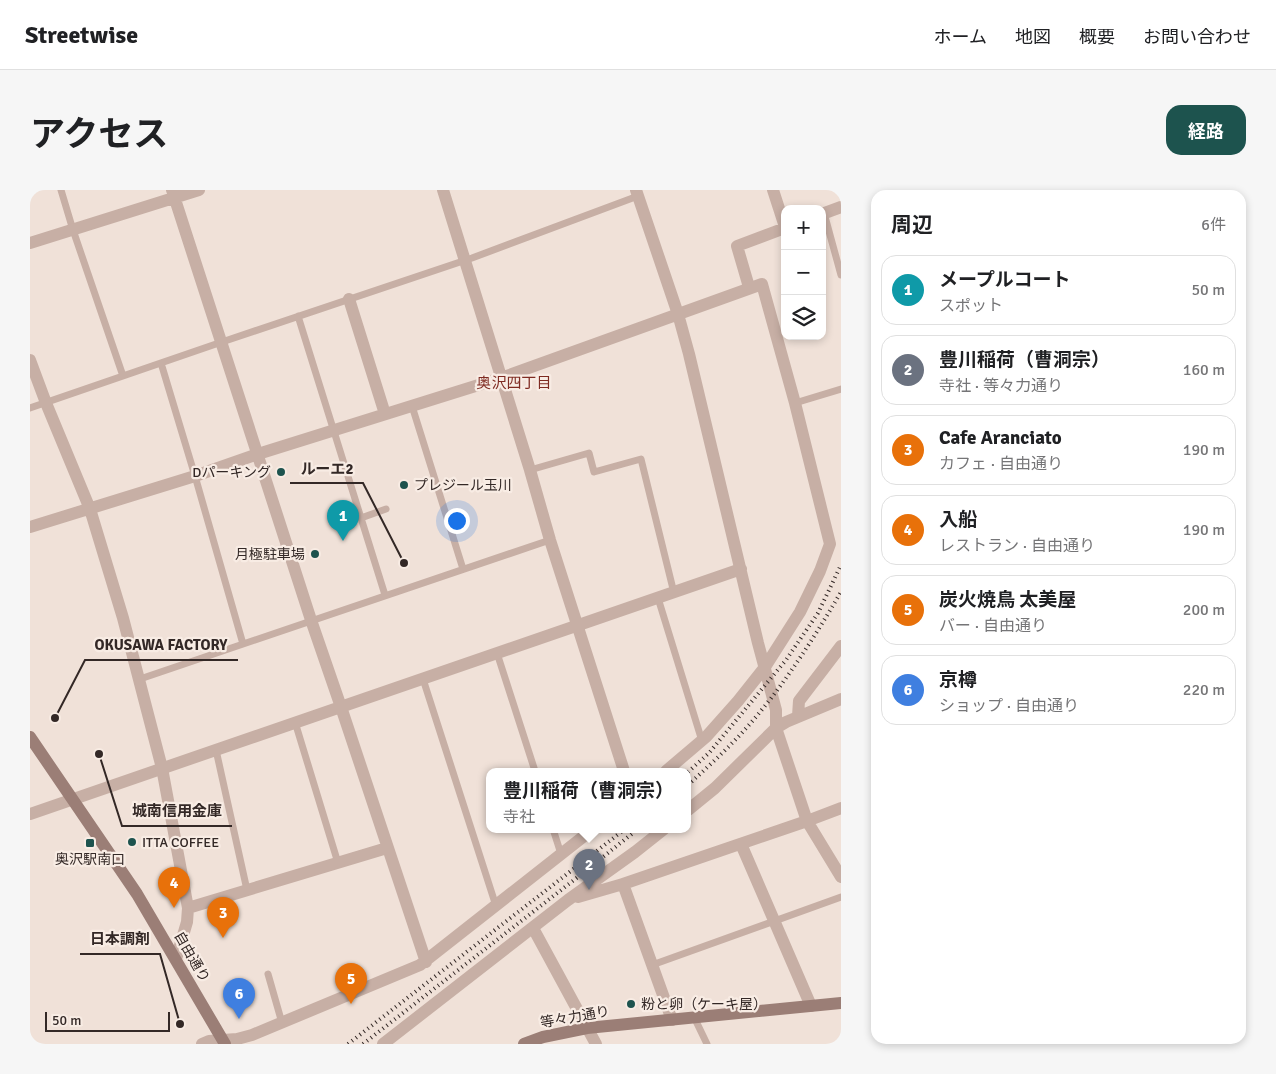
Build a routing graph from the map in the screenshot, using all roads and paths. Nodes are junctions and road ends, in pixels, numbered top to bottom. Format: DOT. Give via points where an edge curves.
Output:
graph roads {
  1 [pos="61,190"];
  2 [pos="199,190"];
  3 [pos="443,190"];
  4 [pos="773,190"];
  5 [pos="637,193"];
  6 [pos="173,194"];
  7 [pos="841,207"];
  8 [pos="826,212"];
  9 [pos="781,215"];
  10 [pos="826,223"];
  11 [pos="781,229"];
  12 [pos="73,230"];
  13 [pos="30,243"];
  14 [pos="464,260"];
  15 [pos="841,275"];
  16 [pos="749,288"];
  17 [pos="349,299"];
  18 [pos="678,314"];
  19 [pos="298,316"];
  20 [pos="222,342"];
  21 [pos="30,360"];
  22 [pos="161,363"];
  23 [pos="123,376"];
  24 [pos="502,378"];
  25 [pos="841,389"];
  26 [pos="46,403"];
  27 [pos="795,403"];
  28 [pos="412,406"];
  29 [pos="30,408"];
  30 [pos="385,414"];
  31 [pos="333,431"];
  32 [pos="258,454"];
  33 [pos="530,470"];
  34 [pos="195,476"];
  35 [pos="90,509"];
  36 [pos="386,509"];
  37 [pos="361,518"];
  38 [pos="30,527"];
  39 [pos="550,540"];
  40 [pos="463,569"];
  41 [pos="741,569"];
  42 [pos="674,593"];
  43 [pos="385,595"];
  44 [pos="658,598"];
  45 [pos="311,620"];
  46 [pos="578,625"];
  47 [pos="243,644"];
  48 [pos="841,646"];
  49 [pos="496,653"];
  50 [pos="765,668"];
  51 [pos="140,679"];
  52 [pos="423,679"];
  53 [pos="841,699"];
  54 [pos="341,706"];
  55 [pos="798,716"];
  56 [pos="295,722"];
  57 [pos="776,728"];
  58 [pos="702,741"];
  59 [pos="32,743"];
  60 [pos="216,750"];
  61 [pos="162,768"];
  62 [pos="534,768"];
  63 [pos="623,768"];
  64 [pos="670,768"];
  65 [pos="72,799"];
  66 [pos="691,808"];
  67 [pos="841,808"];
  68 [pos="30,814"];
  69 [pos="807,821"];
  70 [pos="554,833"];
  71 [pos="588,833"];
  72 [pos="659,833"];
  73 [pos="740,844"];
  74 [pos="387,848"];
  75 [pos="561,854"];
  76 [pos="338,863"];
  77 [pos="841,877"];
  78 [pos="623,884"];
  79 [pos="247,890"];
  80 [pos="841,896"];
  81 [pos="568,900"];
  82 [pos="496,906"];
  83 [pos="188,908"];
  84 [pos="774,921"];
  85 [pos="534,928"];
  86 [pos="176,959"];
  87 [pos="426,962"];
  88 [pos="652,965"];
  89 [pos="268,974"];
  90 [pos="841,1003"];
  91 [pos="811,1006"];
  92 [pos="694,1017"];
  93 [pos="672,1020"];
  94 [pos="282,1022"];
  95 [pos="587,1028"];
  96 [pos="224,1042"];
  97 [pos="202,1044"];
  98 [pos="383,1044"];
  99 [pos="524,1044"];
  100 [pos="596,1044"];
  101 [pos="707,1044"];
  1 -- 12 [label="lane"];
  2 -- 6 [label="street"];
  3 -- 14 [label="street"];
  4 -- 9 [label="street"];
  5 -- 14 [label="lane"];
  5 -- 18 [label="street"];
  6 -- 12 [label="street"];
  6 -- 20 [label="street"];
  7 -- 8 [label="street"];
  10 -- 15 [label="lane"];
  11 -- 16 [label="street" via="737,246"];
  12 -- 13 [label="street"];
  12 -- 23 [label="lane"];
  14 -- 17 [label="lane"];
  14 -- 24 [label="street"];
  16 -- 18 [label="street"];
  16 -- 27 [label="street" via="762,284"];
  17 -- 19 [label="lane"];
  17 -- 30 [label="street"];
  18 -- 24 [label="street"];
  18 -- 41 [label="street"];
  19 -- 20 [label="lane"];
  19 -- 31 [label="lane"];
  20 -- 22 [label="lane"];
  20 -- 32 [label="street"];
  21 -- 26 [label="street"];
  22 -- 23 [label="lane"];
  22 -- 34 [label="lane"];
  23 -- 26 [label="lane"];
  24 -- 28 [label="street"];
  24 -- 33 [label="street"];
  25 -- 27 [label="lane"];
  26 -- 29 [label="lane"];
  26 -- 35 [label="street"];
  27 -- 50 [label="street" via="830,544 800,612"];
  28 -- 30 [label="street"];
  28 -- 40 [label="lane"];
  30 -- 31 [label="street"];
  31 -- 32 [label="street"];
  31 -- 37 [label="lane"];
  32 -- 34 [label="street"];
  32 -- 45 [label="street"];
  33 -- 39 [label="street"];
  33 -- 42 [label="lane" via="589,452 594,472 641,459"];
  34 -- 35 [label="street"];
  34 -- 47 [label="lane"];
  35 -- 38 [label="street"];
  35 -- 51 [label="street"];
  36 -- 37 [label="lane"];
  37 -- 43 [label="lane"];
  39 -- 40 [label="lane"];
  39 -- 46 [label="street"];
  40 -- 43 [label="lane"];
  41 -- 42 [label="street"];
  41 -- 50 [label="street"];
  42 -- 44 [label="street"];
  43 -- 45 [label="lane"];
  44 -- 46 [label="street"];
  44 -- 58 [label="lane"];
  45 -- 47 [label="lane"];
  45 -- 54 [label="street"];
  46 -- 49 [label="street"];
  46 -- 63 [label="street"];
  47 -- 51 [label="lane"];
  48 -- 55 [label="street" via="799,702"];
  49 -- 52 [label="street"];
  49 -- 62 [label="lane"];
  50 -- 57 [label="street" via="776,710"];
  50 -- 58 [label="street"];
  51 -- 61 [label="street"];
  52 -- 54 [label="street"];
  52 -- 82 [label="lane"];
  53 -- 55 [label="street"];
  54 -- 56 [label="street"];
  54 -- 74 [label="street"];
  55 -- 57 [label="street"];
  56 -- 60 [label="street"];
  56 -- 76 [label="lane"];
  57 -- 66 [label="street"];
  57 -- 69 [label="street"];
  58 -- 64 [label="street"];
  59 -- 65 [label="main road, 自由通り"];
  60 -- 61 [label="street"];
  60 -- 79 [label="lane"];
  61 -- 65 [label="street"];
  61 -- 83 [label="street"];
  65 -- 68 [label="street"];
  65 -- 86 [label="main road, 自由通り" via="137,894"];
  67 -- 69 [label="street"];
  69 -- 73 [label="street"];
  69 -- 77 [label="street"];
  70 -- 75 [label="lane"];
  71 -- 75 [label="street"];
  72 -- 81 [label="street"];
  73 -- 78 [label="street"];
  73 -- 84 [label="street"];
  74 -- 76 [label="street"];
  74 -- 87 [label="street"];
  75 -- 82 [label="street"];
  76 -- 79 [label="street"];
  78 -- 81 [label="street"];
  78 -- 88 [label="street"];
  79 -- 83 [label="street"];
  80 -- 84 [label="lane"];
  81 -- 85 [label="street"];
  82 -- 87 [label="street"];
  83 -- 86 [label="street"];
  84 -- 88 [label="lane"];
  84 -- 91 [label="street"];
  85 -- 95 [label="street"];
  85 -- 98 [label="street"];
  86 -- 96 [label="main road, 自由通り"];
  87 -- 94 [label="street"];
  88 -- 93 [label="street"];
  89 -- 94 [label="lane"];
  90 -- 91 [label="main road, 等々力通り"];
  91 -- 92 [label="main road, 等々力通り"];
  92 -- 93 [label="main road, 等々力通り"];
  92 -- 101 [label="lane"];
  93 -- 95 [label="main road, 等々力通り"];
  94 -- 96 [label="street" via="252,1035"];
  95 -- 99 [label="main road, 等々力通り"];
  95 -- 100 [label="street"];
  96 -- 97 [label="street"];
}
